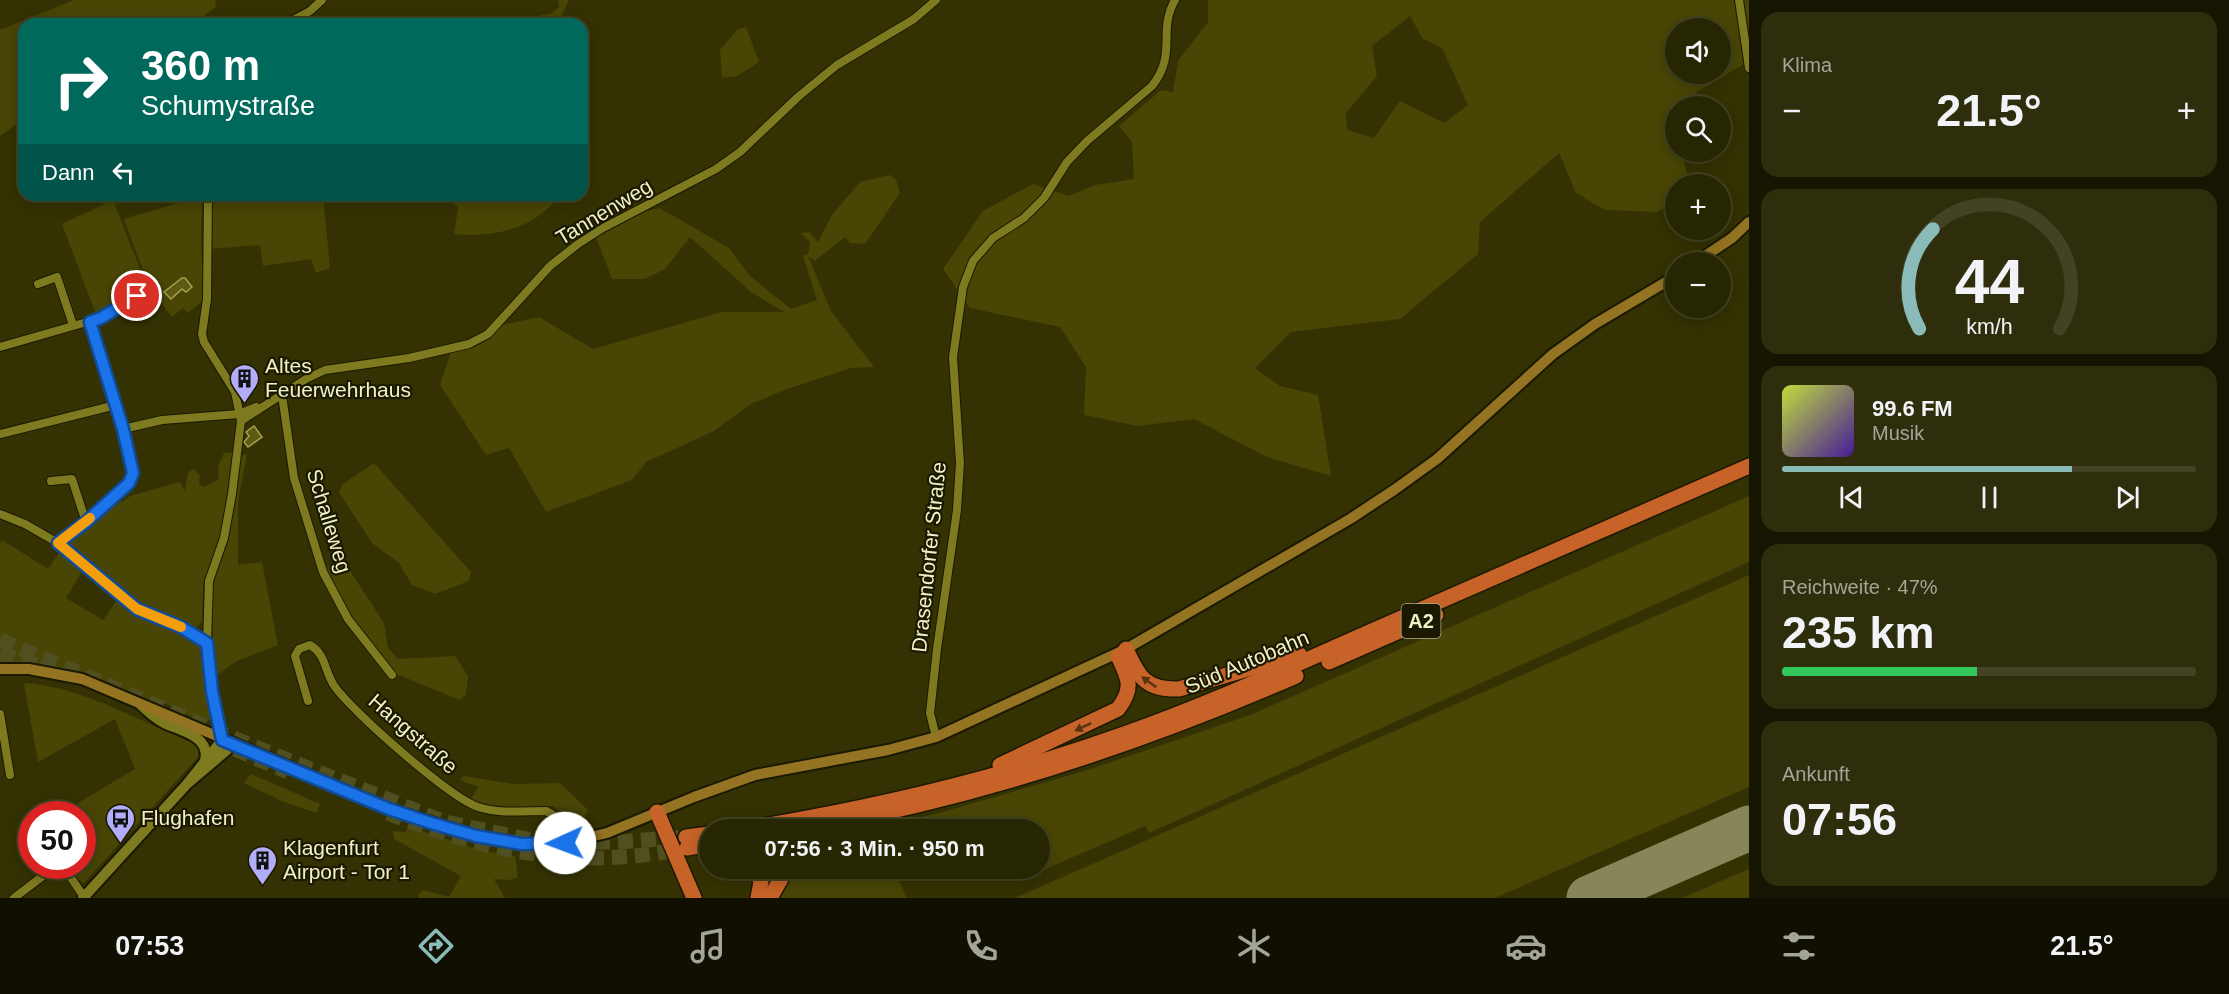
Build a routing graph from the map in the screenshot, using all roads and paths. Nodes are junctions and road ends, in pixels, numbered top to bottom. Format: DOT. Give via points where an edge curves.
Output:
graph roads {
  1 [pos="322,0"];
  2 [pos="936,0"];
  3 [pos="1175,0"];
  4 [pos="1739,0"];
  5 [pos="297,18"];
  6 [pos="1749,68"];
  7 [pos="208,201"];
  8 [pos="1749,222"];
  9 [pos="1711,252"];
  10 [pos="1665,283"];
  11 [pos="38,284"];
  12 [pos="147,287"];
  13 [pos="90,322"];
  14 [pos="73,324"];
  15 [pos="0,347"];
  16 [pos="282,395"];
  17 [pos="116,405"];
  18 [pos="240,418"];
  19 [pos="123,429"];
  20 [pos="0,434"];
  21 [pos="1749,466"];
  22 [pos="1749,477"];
  23 [pos="51,481"];
  24 [pos="0,514"];
  25 [pos="86,522"];
  26 [pos="58,543"];
  27 [pos="1365,634"];
  28 [pos="207,643"];
  29 [pos="1121,652"];
  30 [pos="0,669"];
  31 [pos="392,675"];
  32 [pos="308,700"];
  33 [pos="138,703"];
  34 [pos="0,714"];
  35 [pos="936,737"];
  36 [pos="222,740"];
  37 [pos="205,762"];
  38 [pos="10,775"];
  39 [pos="187,784"];
  40 [pos="960,784"];
  41 [pos="652,814"];
  42 [pos="873,816"];
  43 [pos="805,819"];
  44 [pos="858,819"];
  45 [pos="866,819"];
  46 [pos="699,838"];
  47 [pos="687,842"];
  48 [pos="565,843"];
  49 [pos="699,843"];
  50 [pos="699,846"];
  51 [pos="39,879"];
  52 [pos="71,879"];
  53 [pos="759,879"];
  54 [pos="781,879"];
  55 [pos="14,898"];
  56 [pos="83,898"];
  57 [pos="684,898"];
  58 [pos="694,898"];
  59 [pos="758,898"];
  60 [pos="770,898"];
  1 -- 5 [label="street"];
  2 -- 16 [label="street, Tannenweg" via="837,65 716,169 578,244 550,266 488,334 469,344 408,358 325,370"];
  3 -- 35 [label="street, Drasendorfer Straße" via="1166,21 1168,53 1160,76 1066,162 1044,198 1024,218 993,238 973,261 963,287 954,357 960,463 930,713"];
  4 -- 6 [label="street"];
  7 -- 18 [label="street" via="207,299 202,334 235,392"];
  8 -- 9 [label="main road"];
  10 -- 29 [label="main road" via="1553,354 1444,452 1395,490"];
  11 -- 14 [label="street" via="57,277"];
  12 -- 13 [label="street"];
  13 -- 14 [label="street"];
  13 -- 17 [label="street"];
  14 -- 15 [label="street"];
  16 -- 18 [label="street, Tannenweg"];
  16 -- 31 [label="street, Schalleweg" via="294,478 323,572 348,619"];
  17 -- 19 [label="street"];
  17 -- 20 [label="street"];
  18 -- 19 [label="street, Tannenweg" via="162,420"];
  18 -- 28 [label="street" via="224,538 209,581"];
  19 -- 25 [label="street" via="133,473 129,483"];
  21 -- 27 [label="highway, Süd Autobahn / A2"];
  22 -- 42 [label="highway, Süd Autobahn / A2" via="1200,717 1036,774"];
  23 -- 25 [label="street" via="72,478"];
  24 -- 26 [label="street"];
  25 -- 26 [label="street"];
  26 -- 28 [label="street" via="137,609 181,627"];
  27 -- 29 [label="highway, one-way" via="1179,689 1150,686"];
  27 -- 40 [label="highway, Süd Autobahn / A2" via="1237,690 1088,747"];
  28 -- 36 [label="street"];
  29 -- 35 [label="main road"];
  29 -- 40 [label="highway, one-way" via="1129,684 1128,696 1118,710"];
  30 -- 33 [label="main road" via="29,669 82,679"];
  32 -- 48 [label="street, Hangstraße" via="295,656 299,649 310,645 320,651 333,686 377,730 458,796 478,807 498,811 553,814 562,824"];
  33 -- 36 [label="main road"];
  33 -- 37 [label="street" via="162,722 199,739 206,748"];
  34 -- 38 [label="street"];
  35 -- 41 [label="main road" via="755,775"];
  36 -- 37 [label="street"];
  36 -- 39 [label="street" via="227,750"];
  36 -- 48 [label="main road" via="431,823 522,844"];
  37 -- 39 [label="street"];
  39 -- 56 [label="street"];
  40 -- 43 [label="highway, Süd Autobahn / A2"];
  41 -- 48 [label="main road" via="607,833"];
  41 -- 57 [label="highway"];
  41 -- 58 [label="highway"];
  42 -- 44 [label="highway, Süd Autobahn / A2"];
  42 -- 45 [label="highway"];
  46 -- 47 [label="highway"];
  47 -- 49 [label="highway"];
  47 -- 50 [label="highway"];
  51 -- 55 [label="street"];
  52 -- 56 [label="street"];
  53 -- 59 [label="highway"];
  54 -- 60 [label="highway"];
}
